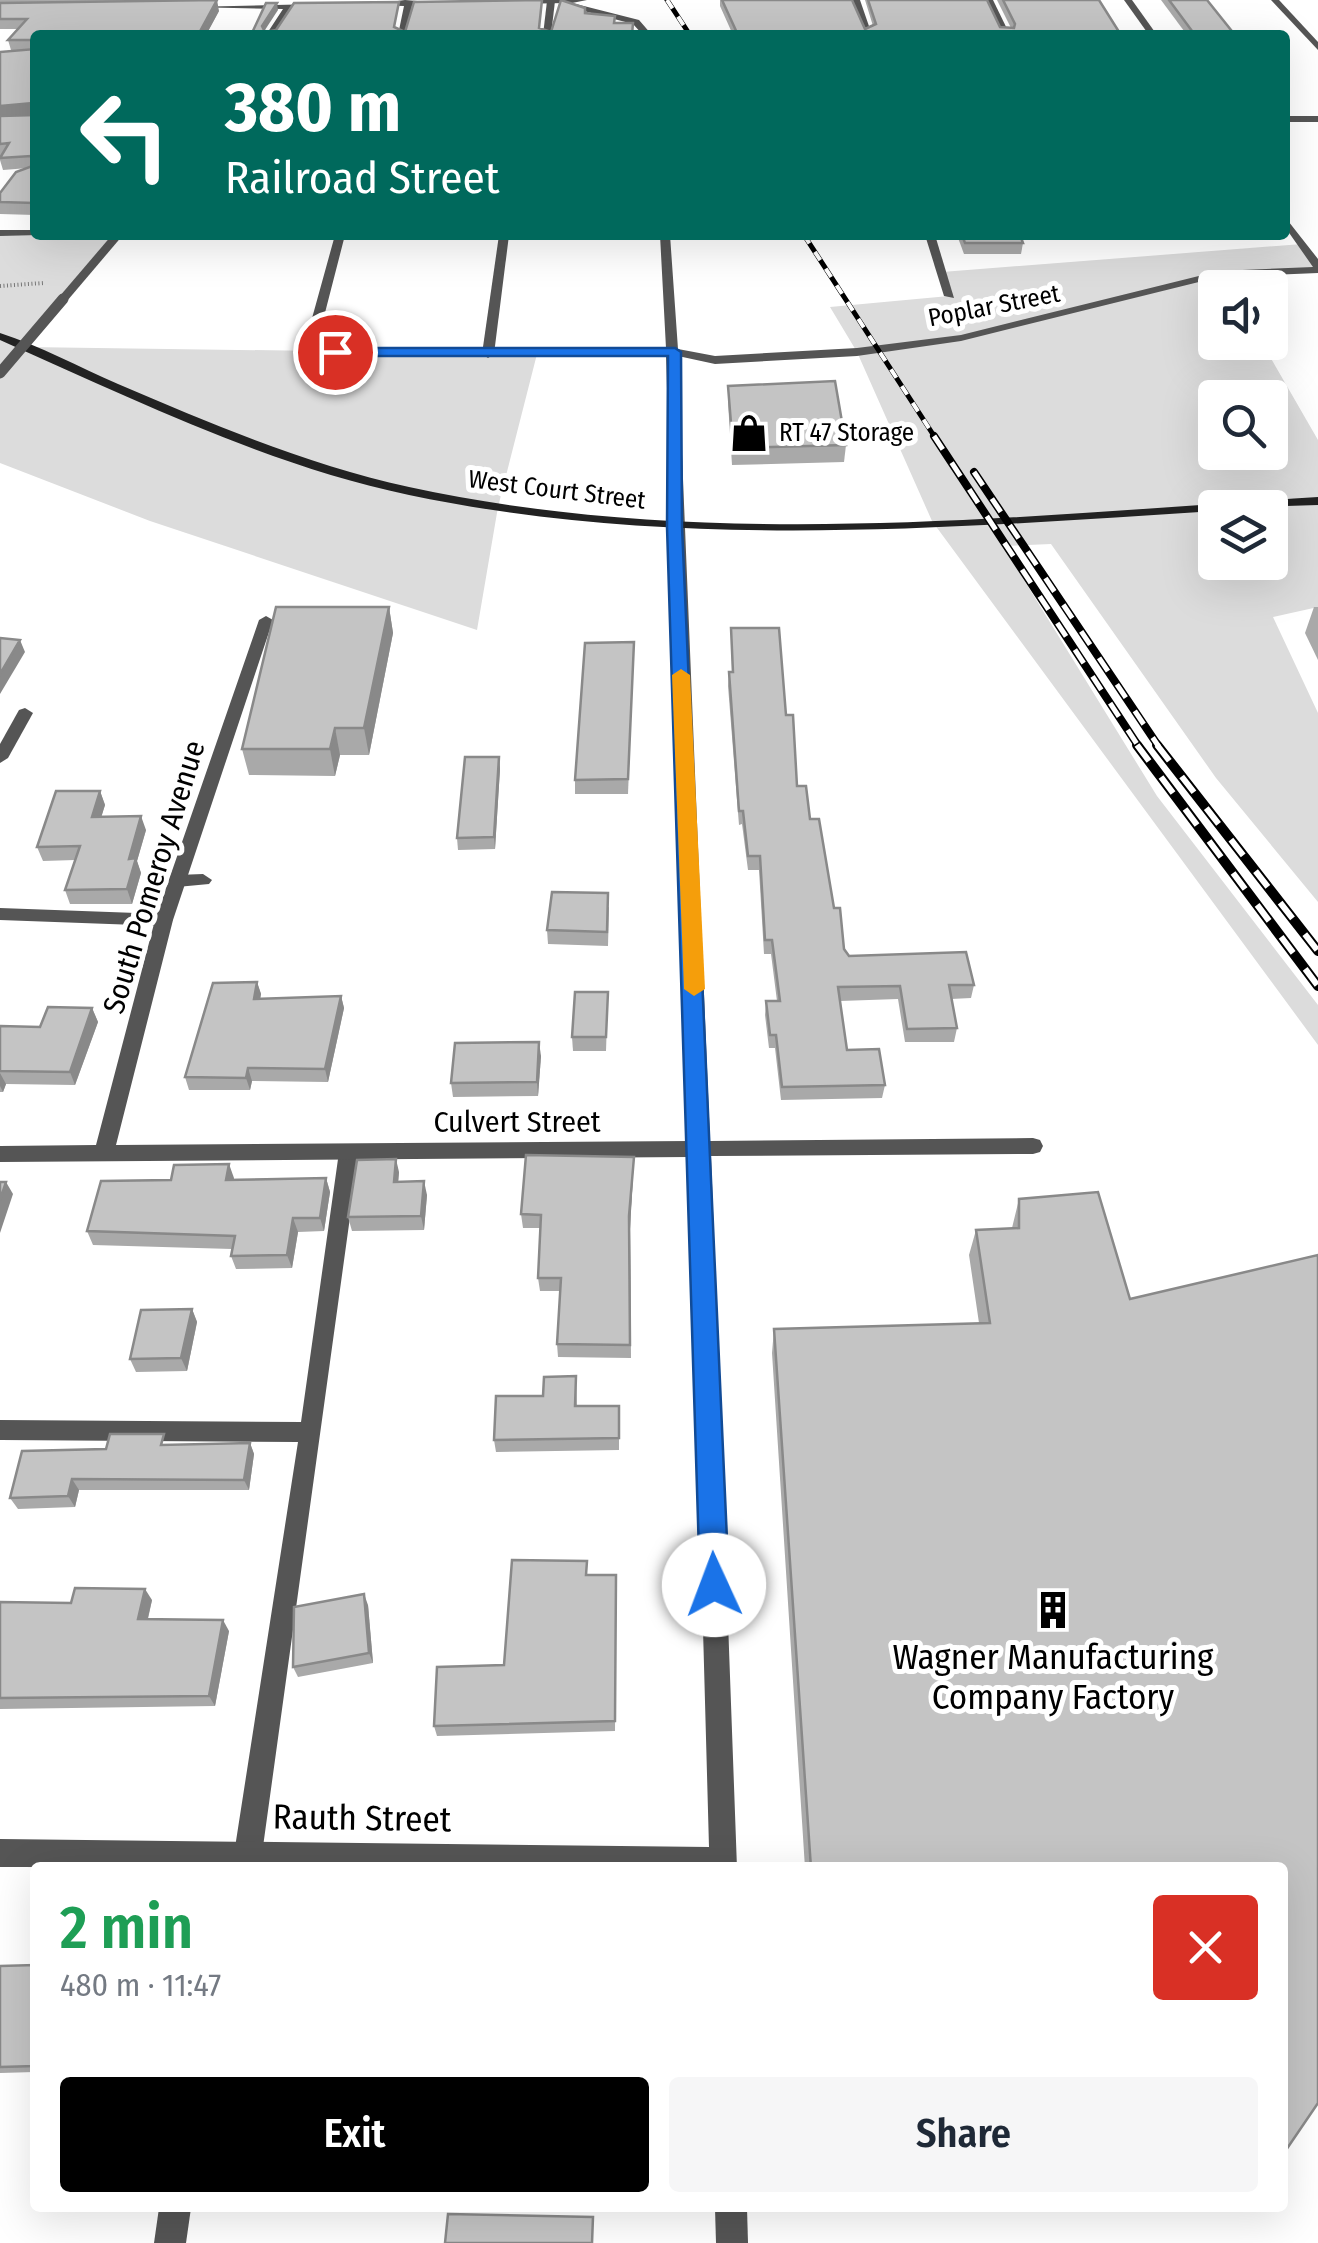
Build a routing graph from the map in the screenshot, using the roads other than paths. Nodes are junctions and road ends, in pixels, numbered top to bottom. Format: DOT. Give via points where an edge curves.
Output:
graph roads {
  1 [pos="583,0"];
  2 [pos="856,0"];
  3 [pos="989,0"];
  4 [pos="1128,0"];
  5 [pos="1276,0"];
  6 [pos="552,1"];
  7 [pos="408,2"];
  8 [pos="498,2"];
  9 [pos="277,3"];
  10 [pos="444,3"];
  11 [pos="368,5"];
  12 [pos="288,6"];
  13 [pos="328,6"];
  14 [pos="178,7"];
  15 [pos="273,30"];
  16 [pos="403,30"];
  17 [pos="548,30"];
  18 [pos="643,30"];
  19 [pos="866,30"];
  20 [pos="1004,30"];
  21 [pos="1149,30"];
  22 [pos="1318,47"];
  23 [pos="1290,119"];
  24 [pos="1318,119"];
  25 [pos="1290,227"];
  26 [pos="0,233"];
  27 [pos="30,233"];
  28 [pos="114,240"];
  29 [pos="339,240"];
  30 [pos="503,240"];
  31 [pos="665,240"];
  32 [pos="932,240"];
  33 [pos="1318,268"];
  34 [pos="950,296"];
  35 [pos="0,336"];
  36 [pos="675,352"];
  37 [pos="488,354"];
  38 [pos="0,373"];
  39 [pos="1318,501"];
  40 [pos="675,527"];
  41 [pos="266,620"];
  42 [pos="25,713"];
  43 [pos="0,758"];
  44 [pos="203,880"];
  45 [pos="177,881"];
  46 [pos="0,914"];
  47 [pos="164,920"];
  48 [pos="1034,1146"];
  49 [pos="349,1152"];
  50 [pos="701,1152"];
  51 [pos="0,1154"];
  52 [pos="104,1154"];
  53 [pos="0,1430"];
  54 [pos="312,1432"];
  55 [pos="0,1852"];
  56 [pos="233,1859"];
  57 [pos="527,1862"];
  58 [pos="723,1862"];
  59 [pos="175,2212"];
  60 [pos="731,2212"];
  61 [pos="170,2243"];
  62 [pos="732,2243"];
  1 -- 6 [label="street"];
  2 -- 19 [label="street"];
  3 -- 20 [label="street"];
  4 -- 21 [label="street"];
  5 -- 22 [label="street"];
  6 -- 8 [label="street"];
  6 -- 17 [label="street"];
  6 -- 18 [label="street" via="636,22"];
  7 -- 10 [label="street"];
  7 -- 11 [label="street"];
  7 -- 16 [label="street"];
  9 -- 12 [label="street"];
  9 -- 14 [label="street"];
  12 -- 13 [label="street"];
  12 -- 15 [label="street"];
  23 -- 24 [label="street"];
  25 -- 33 [label="street"];
  26 -- 27 [label="street"];
  28 -- 38 [label="street, bridge"];
  29 -- 37 [label="street, Poplar Street" via="315,347"];
  30 -- 37 [label="street"];
  31 -- 36 [label="street"];
  32 -- 34 [label="street"];
  33 -- 36 [label="street, Poplar Street" via="1206,276 961,338 857,352 715,360"];
  35 -- 40 [label="main road, West Court Street" via="270,450 407,491"];
  36 -- 37 [label="street, Poplar Street"];
  36 -- 40 [label="street"];
  39 -- 40 [label="main road, West Court Street" via="771,529"];
  40 -- 50 [label="street"];
  41 -- 45 [label="street, South Pomeroy Avenue"];
  42 -- 43 [label="street"];
  44 -- 45 [label="street"];
  45 -- 47 [label="street, South Pomeroy Avenue"];
  46 -- 47 [label="street"];
  47 -- 52 [label="street, South Pomeroy Avenue"];
  48 -- 50 [label="street, Culvert Street"];
  49 -- 50 [label="street, Culvert Street"];
  49 -- 52 [label="street, Culvert Street"];
  49 -- 54 [label="street"];
  50 -- 58 [label="street"];
  51 -- 52 [label="street, Culvert Street"];
  53 -- 54 [label="street"];
  54 -- 56 [label="street"];
  55 -- 56 [label="street, Rauth Street"];
  56 -- 57 [label="street, Rauth Street"];
  59 -- 61 [label="street"];
  60 -- 62 [label="street"];
}
